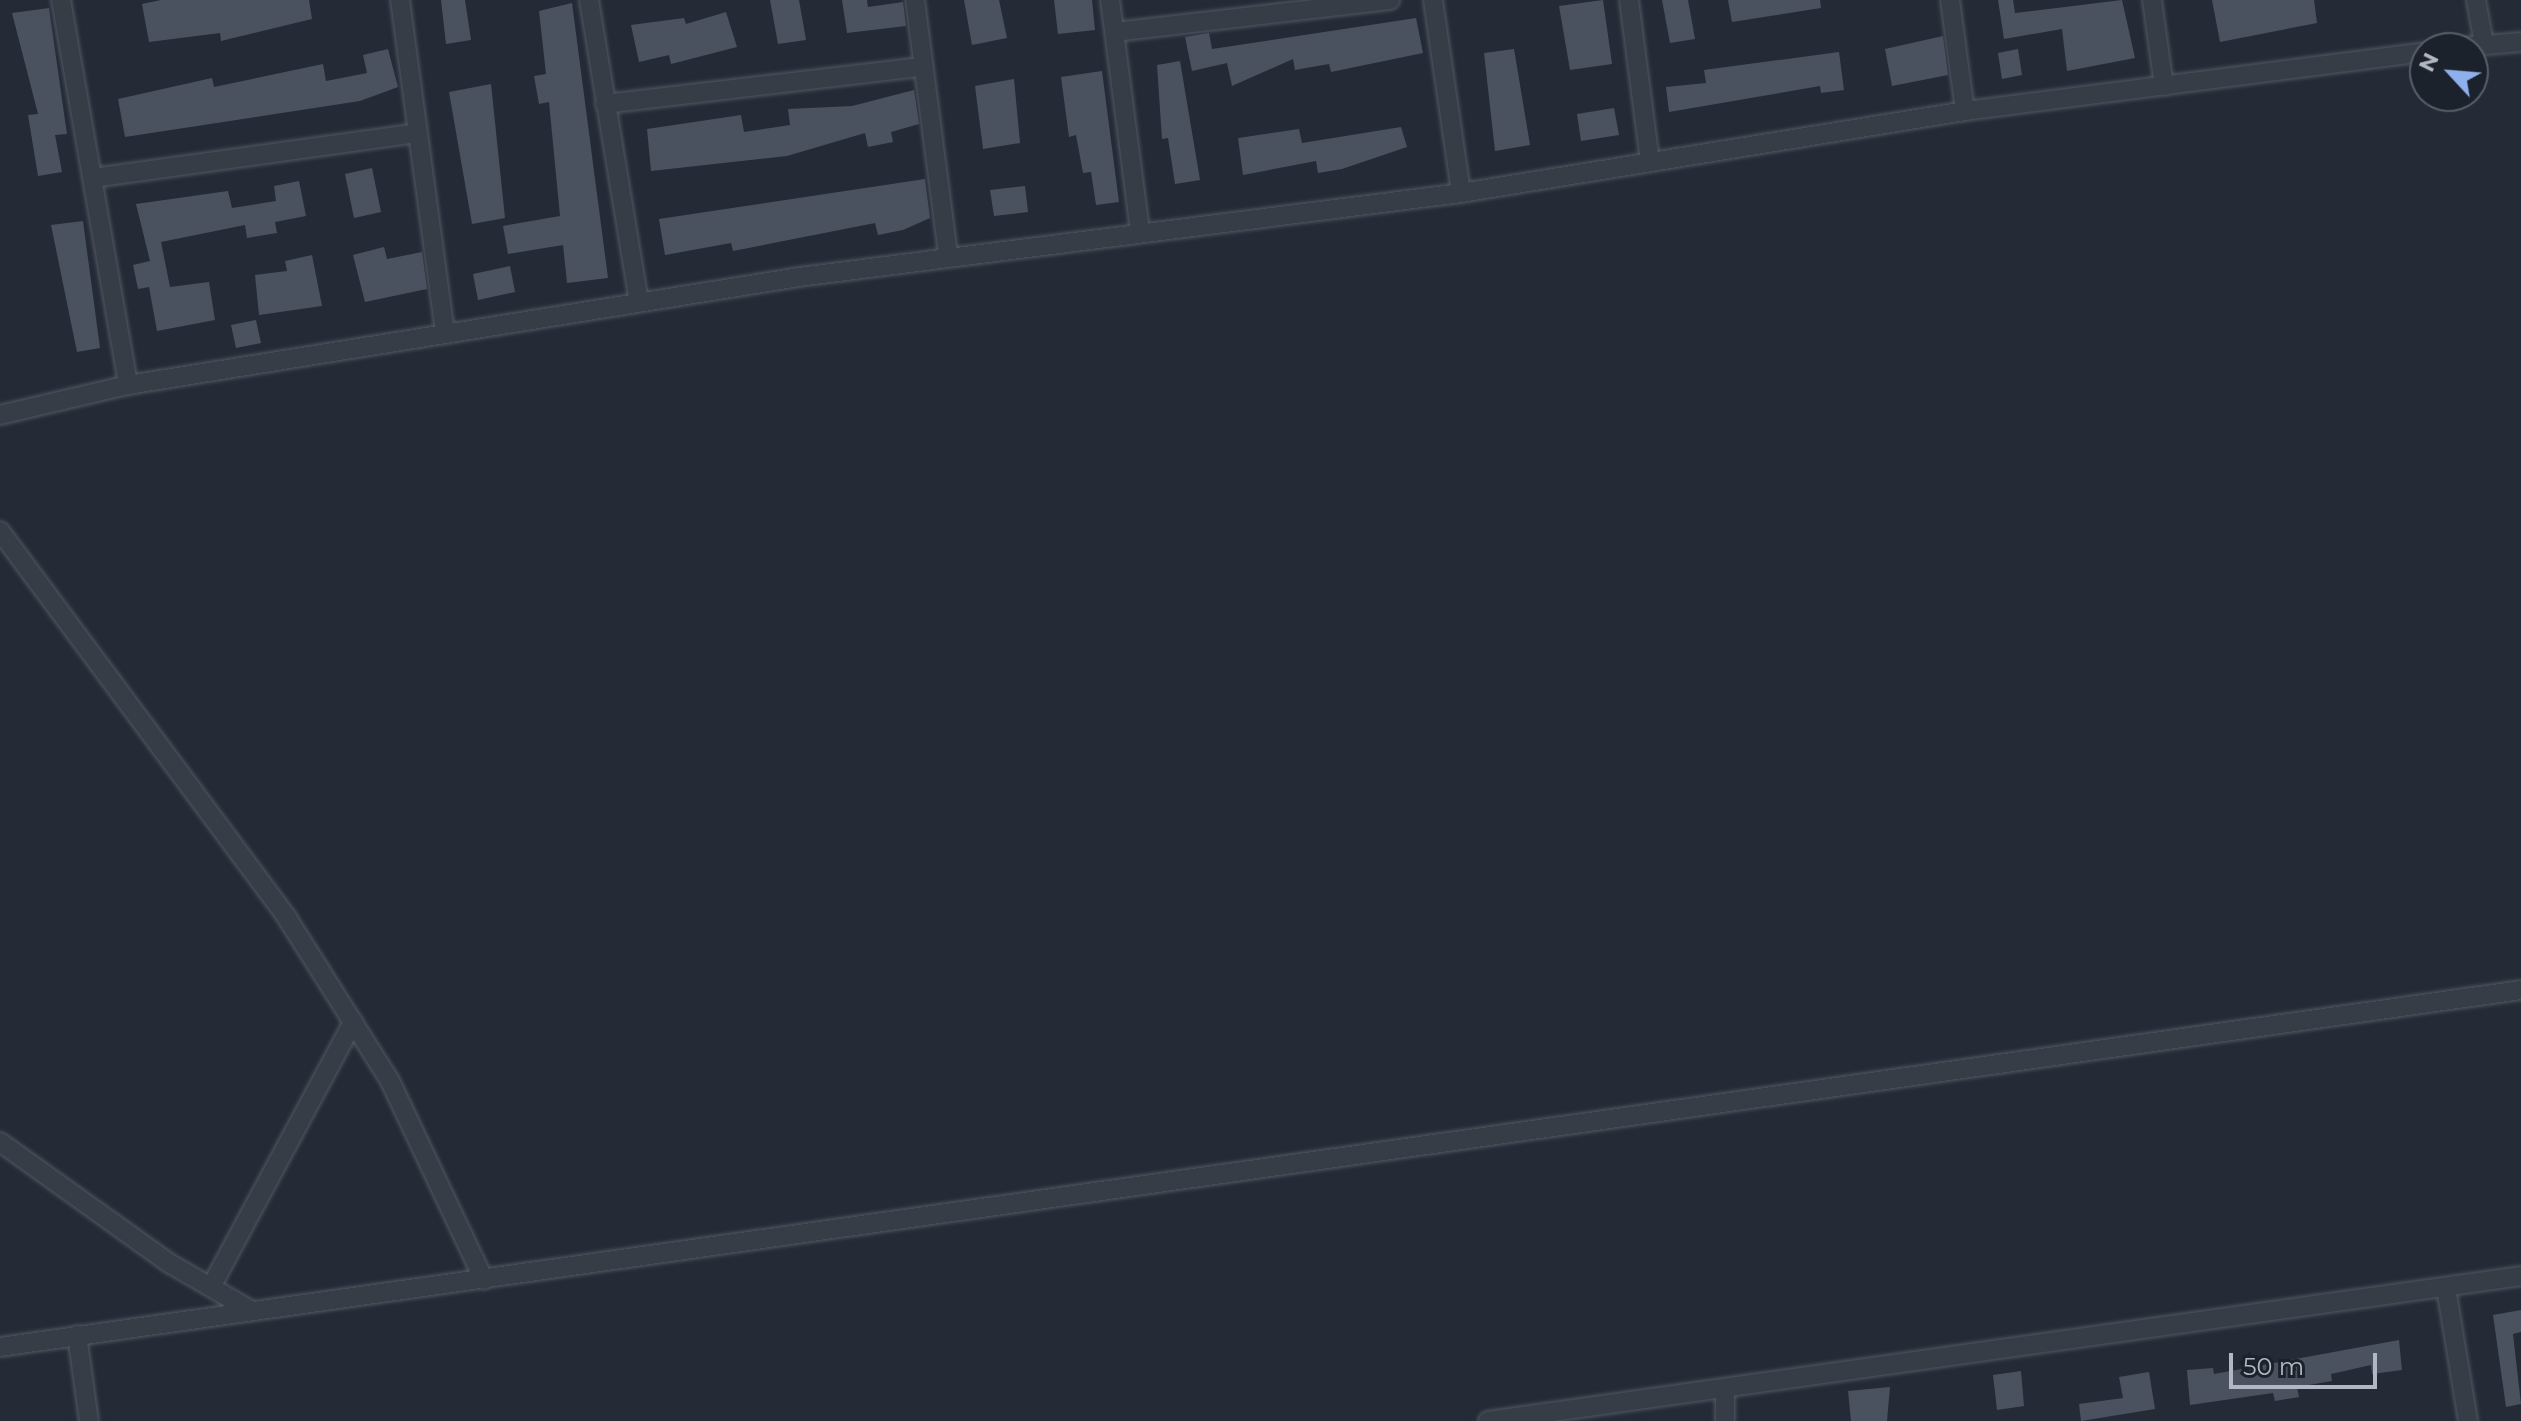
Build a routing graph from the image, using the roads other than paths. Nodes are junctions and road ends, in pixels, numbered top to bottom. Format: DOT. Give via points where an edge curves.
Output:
graph roads {
  1 [pos="61,0"];
  2 [pos="400,0"];
  3 [pos="589,0"];
  4 [pos="915,0"];
  5 [pos="1110,0"];
  6 [pos="1390,0"];
  7 [pos="1433,0"];
  8 [pos="1629,0"];
  9 [pos="1950,0"];
  10 [pos="2152,0"];
  11 [pos="2476,0"];
  12 [pos="1115,32"];
  13 [pos="2482,32"];
  14 [pos="2521,42"];
  15 [pos="2489,44"];
  16 [pos="2409,54"];
  17 [pos="921,67"];
  18 [pos="2164,86"];
  19 [pos="605,104"];
  20 [pos="1965,111"];
  21 [pos="417,133"];
  22 [pos="1650,161"];
  23 [pos="93,178"];
  24 [pos="1461,193"];
  25 [pos="1140,231"];
  26 [pos="948,255"];
  27 [pos="639,302"];
  28 [pos="445,332"];
  29 [pos="128,385"];
  30 [pos="0,415"];
  31 [pos="0,531"];
  32 [pos="2521,990"];
  33 [pos="353,1022"];
  34 [pos="0,1142"];
  35 [pos="2521,1276"];
  36 [pos="484,1280"];
  37 [pos="211,1287"];
  38 [pos="2446,1288"];
  39 [pos="250,1310"];
  40 [pos="77,1335"];
  41 [pos="0,1347"];
  42 [pos="1725,1390"];
  43 [pos="89,1421"];
  44 [pos="1488,1421"];
  45 [pos="1725,1421"];
  46 [pos="2468,1421"];
  1 -- 23 [label="street"];
  2 -- 21 [label="street"];
  3 -- 19 [label="street"];
  4 -- 17 [label="street"];
  5 -- 12 [label="street"];
  6 -- 12 [label="street"];
  7 -- 24 [label="street"];
  8 -- 22 [label="street"];
  9 -- 20 [label="street"];
  10 -- 18 [label="street"];
  11 -- 13 [label="street"];
  12 -- 25 [label="street"];
  14 -- 15 [label="street"];
  16 -- 18 [label="street"];
  17 -- 19 [label="street"];
  17 -- 26 [label="street"];
  18 -- 20 [label="street"];
  19 -- 27 [label="street"];
  20 -- 22 [label="street"];
  21 -- 23 [label="street"];
  21 -- 28 [label="street"];
  22 -- 24 [label="street"];
  23 -- 29 [label="street"];
  24 -- 25 [label="street"];
  25 -- 26 [label="street"];
  26 -- 27 [label="street"];
  27 -- 28 [label="street"];
  28 -- 29 [label="street"];
  29 -- 30 [label="street"];
  31 -- 33 [label="street" via="287,918"];
  32 -- 36 [label="street"];
  33 -- 36 [label="street" via="427,1154"];
  33 -- 37 [label="street"];
  34 -- 37 [label="street"];
  35 -- 38 [label="street"];
  36 -- 39 [label="street"];
  37 -- 39 [label="street"];
  38 -- 42 [label="street"];
  38 -- 46 [label="street"];
  39 -- 40 [label="street"];
  40 -- 41 [label="street"];
  40 -- 43 [label="street"];
  42 -- 44 [label="street"];
  42 -- 45 [label="street"];
}
